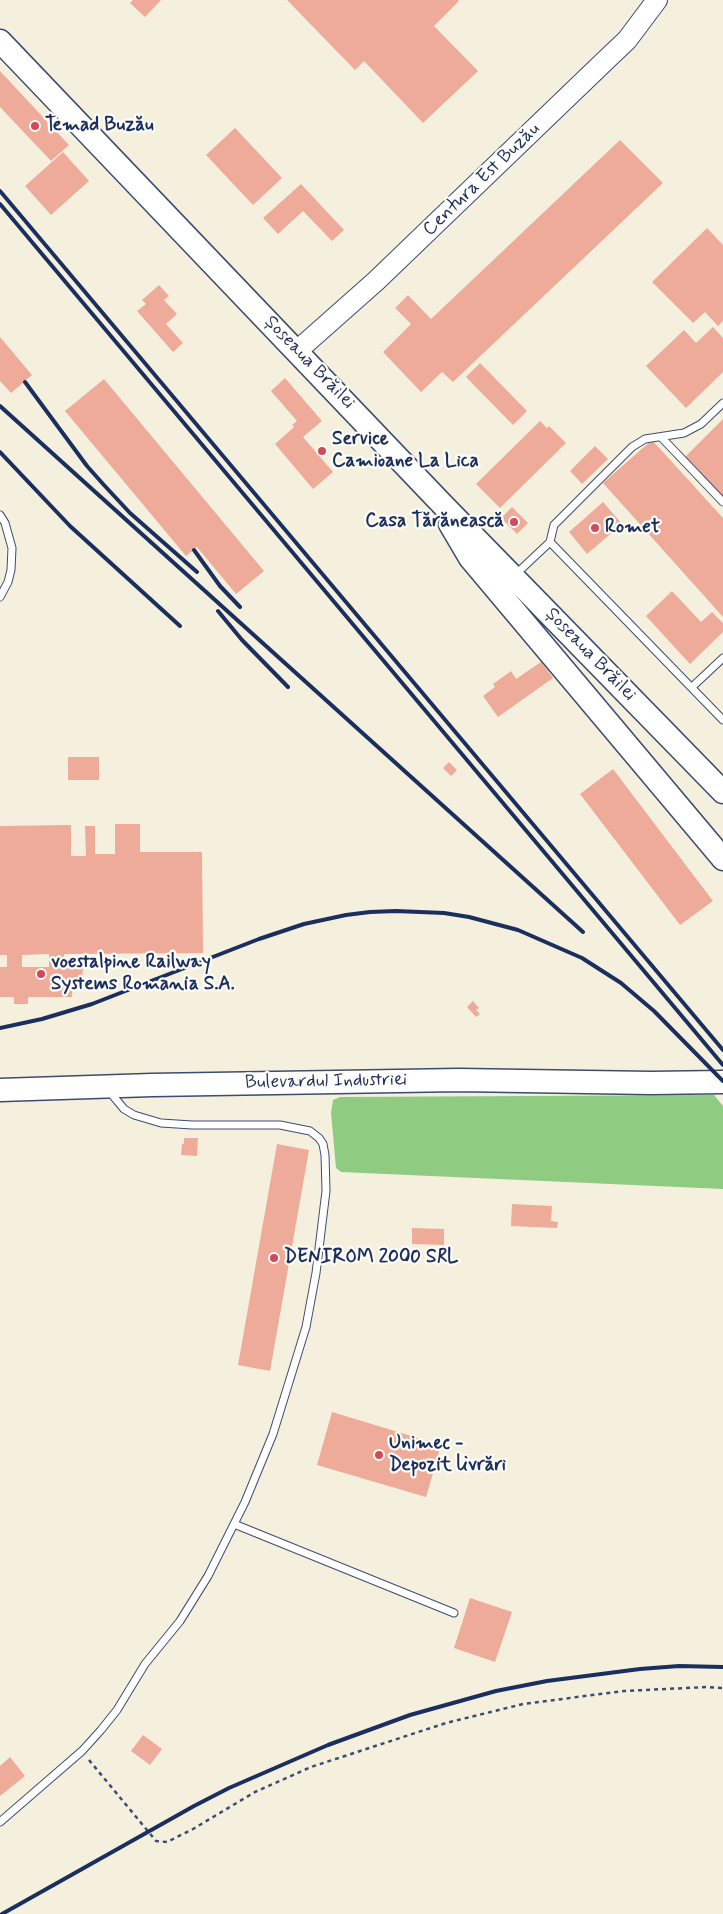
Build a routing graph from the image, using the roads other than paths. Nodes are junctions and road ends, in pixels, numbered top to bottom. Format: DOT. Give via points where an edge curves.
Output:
graph roads {
  1 [pos="657,0"];
  2 [pos="0,41"];
  3 [pos="297,351"];
  4 [pos="723,404"];
  5 [pos="661,437"];
  6 [pos="723,502"];
  7 [pos="442,504"];
  8 [pos="0,515"];
  9 [pos="550,542"];
  10 [pos="514,576"];
  11 [pos="0,597"];
  12 [pos="723,658"];
  13 [pos="692,687"];
  14 [pos="723,720"];
  15 [pos="723,792"];
  16 [pos="723,859"];
  17 [pos="723,1082"];
  18 [pos="106,1086"];
  19 [pos="0,1090"];
  20 [pos="234,1524"];
  21 [pos="454,1613"];
  22 [pos="0,1822"];
  1 -- 3 [label="main road, Centura Est Buzău" via="627,40 376,281"];
  2 -- 3 [label="main road, Șoseaua Brăilei"];
  3 -- 7 [label="main road, Șoseaua Brăilei"];
  4 -- 5 [label="lane" via="701,424 684,433"];
  5 -- 6 [label="lane"];
  5 -- 9 [label="lane" via="645,439 632,447 554,525"];
  7 -- 10 [label="main road, Șoseaua Brăilei"];
  7 -- 16 [label="main road" via="449,523 470,558"];
  8 -- 11 [label="lane" via="12,548 11,570"];
  9 -- 10 [label="lane"];
  9 -- 13 [label="lane"];
  10 -- 15 [label="main road, Șoseaua Brăilei"];
  12 -- 13 [label="lane"];
  13 -- 14 [label="lane"];
  17 -- 18 [label="main road, Bulevardul Industriei" via="459,1080"];
  18 -- 19 [label="main road, Bulevardul Industriei"];
  18 -- 20 [label="lane" via="124,1109 146,1120 192,1125 280,1125 310,1132 323,1144 325,1206 308,1319 272,1434"];
  20 -- 21 [label="lane"];
  20 -- 22 [label="lane" via="194,1599 117,1710 82,1751"];
}
